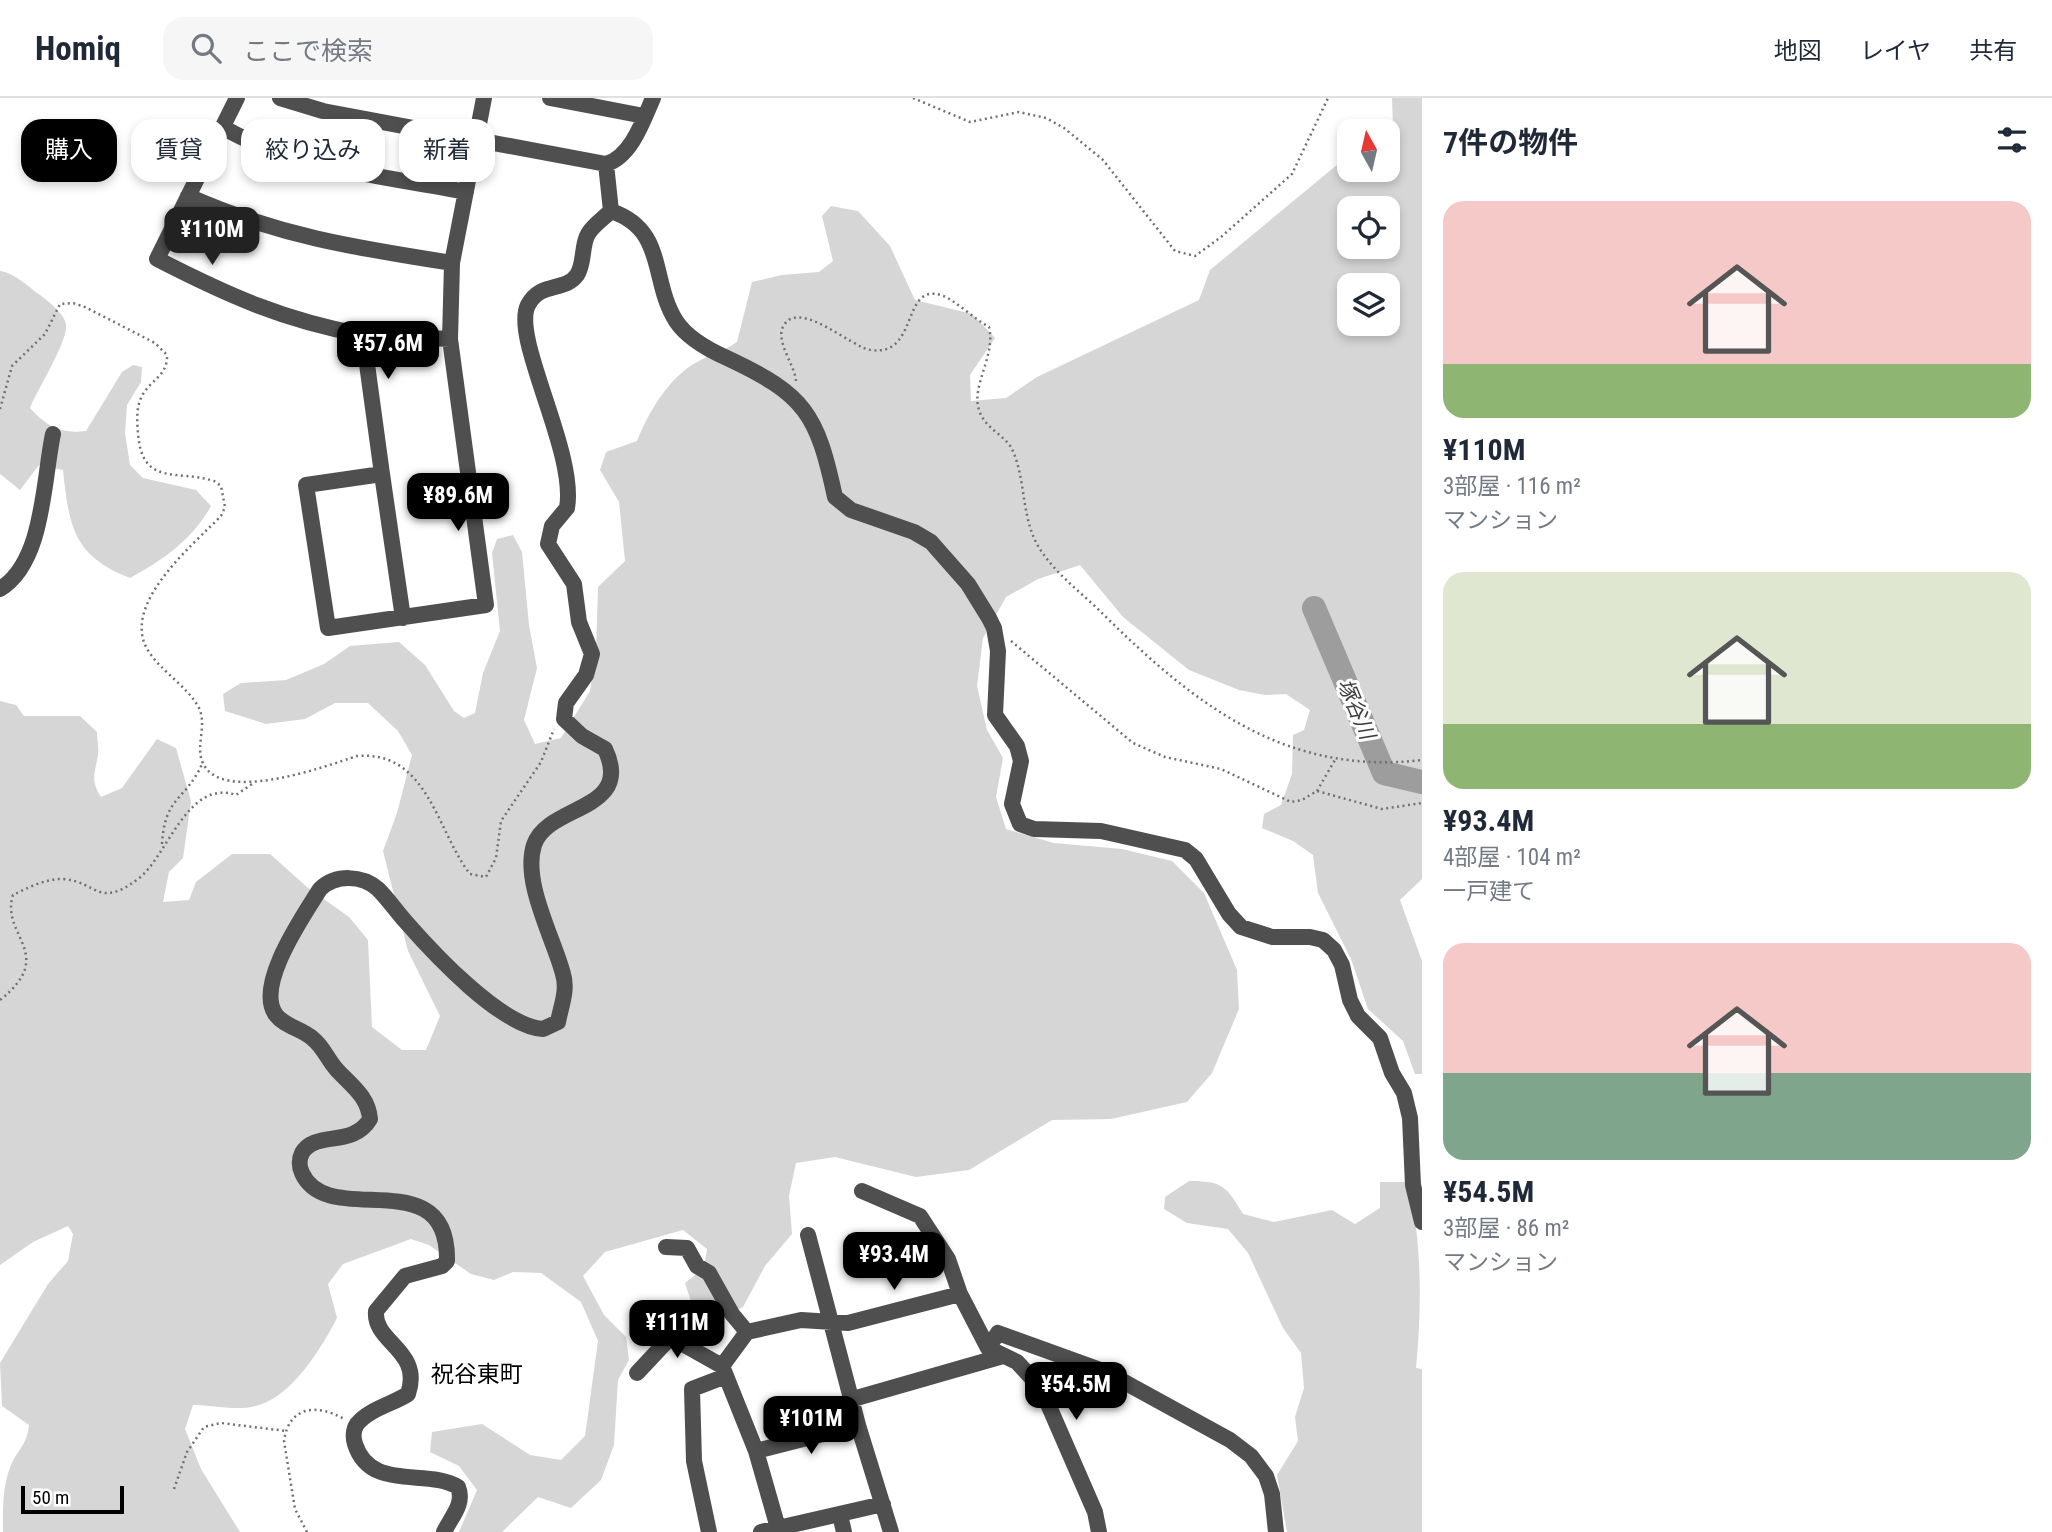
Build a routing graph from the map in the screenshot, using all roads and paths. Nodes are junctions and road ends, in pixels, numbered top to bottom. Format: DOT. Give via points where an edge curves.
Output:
graph roads {
  1 [pos="237,98"];
  2 [pos="280,98"];
  3 [pos="484,98"];
  4 [pos="550,98"];
  5 [pos="653,98"];
  6 [pos="913,98"];
  7 [pos="1328,98"];
  8 [pos="644,116"];
  9 [pos="226,119"];
  10 [pos="480,119"];
  11 [pos="399,126"];
  12 [pos="227,130"];
  13 [pos="495,144"];
  14 [pos="606,164"];
  15 [pos="195,182"];
  16 [pos="468,182"];
  17 [pos="466,192"];
  18 [pos="188,196"];
  19 [pos="611,211"];
  20 [pos="453,263"];
  21 [pos="363,335"];
  22 [pos="450,340"];
  23 [pos="796,398"];
  24 [pos="0,409"];
  25 [pos="53,434"];
  26 [pos="382,474"];
  27 [pos="0,589"];
  28 [pos="402,618"];
  29 [pos="996,637"];
  30 [pos="564,719"];
  31 [pos="1335,760"];
  32 [pos="1422,760"];
  33 [pos="202,764"];
  34 [pos="252,784"];
  35 [pos="1317,791"];
  36 [pos="1422,803"];
  37 [pos="162,844"];
  38 [pos="0,1000"];
  39 [pos="862,1191"];
  40 [pos="1422,1222"];
  41 [pos="808,1236"];
  42 [pos="666,1247"];
  43 [pos="960,1294"];
  44 [pos="832,1323"];
  45 [pos="747,1332"];
  46 [pos="988,1348"];
  47 [pos="1003,1356"];
  48 [pos="724,1371"];
  49 [pos="637,1373"];
  50 [pos="853,1399"];
  51 [pos="356,1425"];
  52 [pos="858,1425"];
  53 [pos="286,1431"];
  54 [pos="755,1451"];
  55 [pos="174,1489"];
  56 [pos="883,1504"];
  57 [pos="840,1515"];
  58 [pos="778,1528"];
  59 [pos="307,1532"];
  60 [pos="444,1532"];
  61 [pos="709,1532"];
  62 [pos="761,1532"];
  63 [pos="844,1532"];
  64 [pos="891,1532"];
  65 [pos="1099,1532"];
  66 [pos="1276,1532"];
  1 -- 9 [label="street"];
  2 -- 11 [label="street"];
  3 -- 10 [label="street"];
  4 -- 8 [label="street"];
  5 -- 8 [label="street"];
  6 -- 7 [label="path" via="970,122 1019,112 1064,128 1103,160 1175,251 1195,256 1292,174"];
  8 -- 14 [label="street" via="627,149"];
  12 -- 17 [label="street" via="300,160"];
  13 -- 14 [label="street"];
  14 -- 19 [label="street"];
  15 -- 18 [label="street"];
  16 -- 17 [label="street"];
  17 -- 20 [label="street"];
  18 -- 20 [label="street" via="241,220 288,234"];
  18 -- 21 [label="street" via="157,259 273,314"];
  19 -- 23 [label="street" via="627,216 648,237 667,301 683,331"];
  19 -- 30 [label="street" via="589,233 577,274 571,281 544,288 524,315 527,341 562,444 569,497 567,508 552,526 548,544 573,584 579,622 592,654 586,675 566,703"];
  20 -- 22 [label="street"];
  21 -- 22 [label="street"];
  21 -- 26 [label="street"];
  22 -- 28 [label="street" via="486,605"];
  23 -- 29 [label="street" via="828,457 835,498 851,510 930,542 968,584"];
  23 -- 31 [label="path" via="795,372 781,336 790,320 823,324 866,350 884,351 895,347 921,298 943,295 989,327 990,351 976,398 978,410 991,430 1011,446 1032,535 1053,567 1192,696 1249,730"];
  24 -- 33 [label="path" via="12,366 45,334 60,304 85,307 155,343 167,355 164,372 142,394 138,409 142,459 149,468 165,474 215,481 221,486 225,507 160,579 142,636 150,654 199,709"];
  25 -- 27 [label="street" via="30,555"];
  26 -- 28 [label="street"];
  26 -- 28 [label="street" via="306,485 328,628"];
  29 -- 35 [label="path" via="1005,637 1133,743 1165,757 1221,769 1291,802"];
  29 -- 40 [label="street" via="995,715 1017,746 1021,761 1012,804 1020,824 1034,830 1101,831 1185,850 1196,859 1241,927 1272,937 1323,940 1334,950 1350,1000 1358,1016 1380,1038 1404,1093 1411,1128 1413,1185"];
  30 -- 34 [label="path" via="554,729 533,776 501,821 496,858 486,877 470,874 426,792 386,759 356,756"];
  30 -- 51 [label="street" via="605,750 611,772 597,800 552,825 534,844 541,913 564,975 558,1021 552,1027 531,1028 488,1001 430,948 378,889 350,878 328,882 320,889 270,984 276,1017 318,1043 364,1097 369,1110 370,1119 358,1134 309,1145 299,1165 303,1177 339,1197 406,1202 423,1208 436,1219 446,1242 447,1261 442,1266 405,1276 376,1311 378,1327 401,1350 412,1382 408,1394"];
  31 -- 32 [label="path" via="1390,764"];
  31 -- 35 [label="path"];
  33 -- 34 [label="path" via="223,778"];
  33 -- 37 [label="path" via="192,783 169,807"];
  34 -- 37 [label="path" via="236,795 229,792 198,803"];
  35 -- 36 [label="path" via="1382,808"];
  37 -- 38 [label="path" via="155,864 121,890 99,892 61,879 13,895 9,913 22,939 25,964 20,983"];
  39 -- 43 [label="street" via="920,1216 948,1259"];
  41 -- 44 [label="street"];
  42 -- 45 [label="street" via="687,1248"];
  43 -- 44 [label="street" via="848,1323"];
  43 -- 46 [label="street"];
  44 -- 45 [label="street" via="801,1320"];
  44 -- 50 [label="street"];
  45 -- 48 [label="street"];
  46 -- 47 [label="street"];
  46 -- 66 [label="street" via="998,1333 1106,1372 1230,1440 1251,1456 1266,1476"];
  47 -- 50 [label="street"];
  47 -- 65 [label="street" via="1017,1362 1041,1388 1095,1512"];
  48 -- 49 [label="street" via="674,1339"];
  48 -- 54 [label="street"];
  48 -- 61 [label="street" via="692,1389 694,1461"];
  50 -- 52 [label="street"];
  51 -- 53 [label="path" via="318,1408 297,1416"];
  51 -- 60 [label="street" via="357,1451 383,1473 399,1479 436,1478 458,1487 460,1505"];
  52 -- 54 [label="street"];
  52 -- 56 [label="street"];
  53 -- 55 [label="path" via="221,1423 204,1427 187,1452"];
  53 -- 59 [label="path" via="295,1509"];
  54 -- 58 [label="street"];
  56 -- 57 [label="street"];
  56 -- 64 [label="street"];
  57 -- 58 [label="street"];
  57 -- 63 [label="street"];
  58 -- 62 [label="street"];
}
